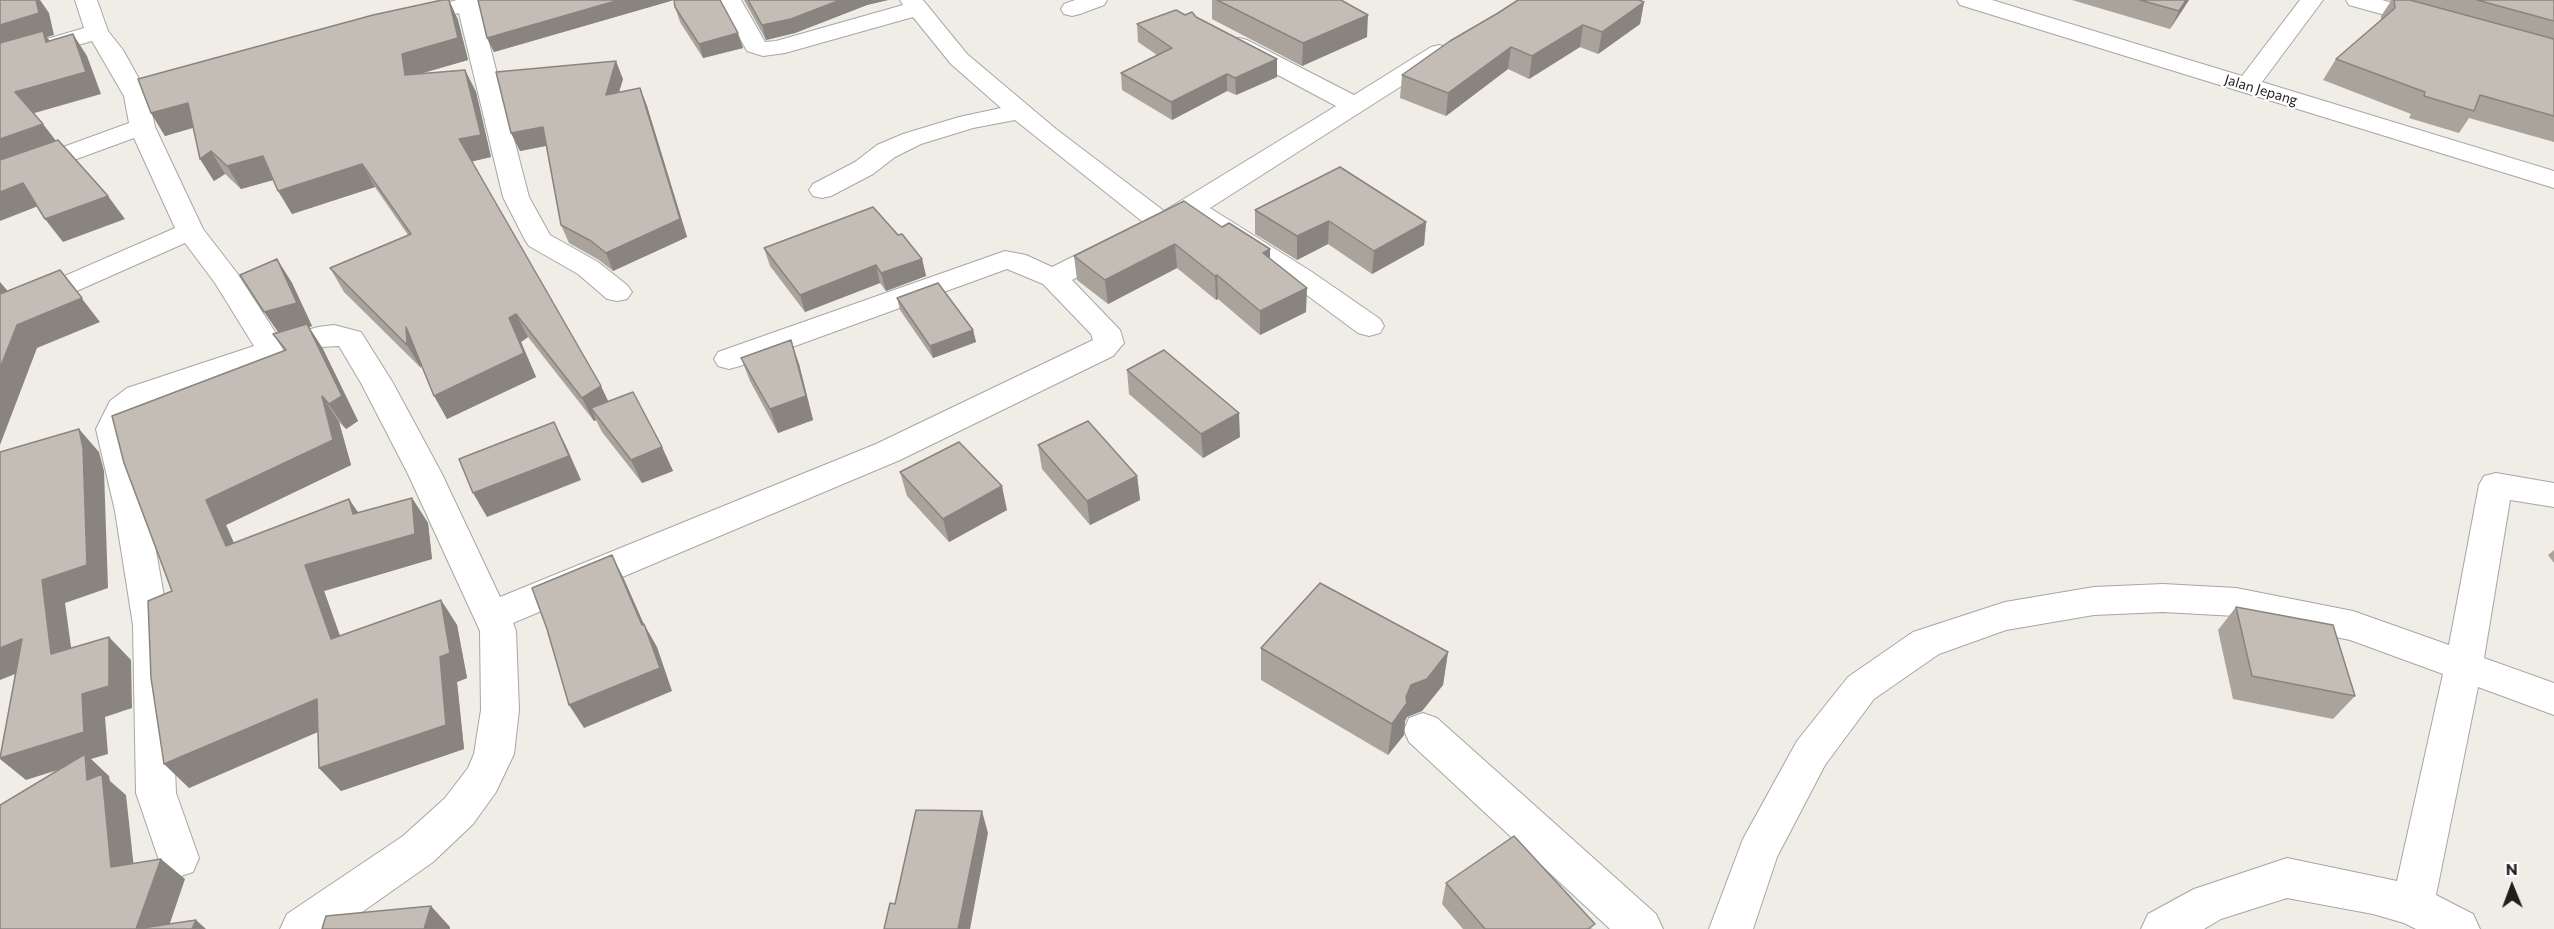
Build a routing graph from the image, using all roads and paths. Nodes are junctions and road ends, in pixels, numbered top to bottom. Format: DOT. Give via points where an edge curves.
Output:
graph roads {
  1 [pos="86,0"];
  2 [pos="730,0"];
  3 [pos="1096,0"];
  4 [pos="1968,0"];
  5 [pos="2312,0"];
  6 [pos="2357,0"];
  7 [pos="476,2"];
  8 [pos="915,4"];
  9 [pos="1072,9"];
  10 [pos="389,24"];
  11 [pos="2445,25"];
  12 [pos="97,32"];
  13 [pos="1216,32"];
  14 [pos="1463,37"];
  15 [pos="0,60"];
  16 [pos="180,83"];
  17 [pos="2247,86"];
  18 [pos="136,96"];
  19 [pos="1354,105"];
  20 [pos="1021,111"];
  21 [pos="142,127"];
  22 [pos="0,178"];
  23 [pos="2554,180"];
  24 [pos="822,190"];
  25 [pos="1191,208"];
  26 [pos="1162,223"];
  27 [pos="190,231"];
  28 [pos="1053,278"];
  29 [pos="617,292"];
  30 [pos="0,315"];
  31 [pos="1369,326"];
  32 [pos="272,351"];
  33 [pos="729,359"];
  34 [pos="2554,495"];
  35 [pos="492,616"];
  36 [pos="2463,668"];
  37 [pos="2554,699"];
  38 [pos="1424,730"];
  39 [pos="178,858"];
  40 [pos="2413,905"];
  41 [pos="302,929"];
  42 [pos="1641,929"];
  43 [pos="1731,929"];
  44 [pos="2163,929"];
  45 [pos="2458,929"];
  1 -- 12 [label="street"];
  2 -- 8 [label="street" via="755,46 763,49 777,48"];
  3 -- 9 [label="street"];
  4 -- 17 [label="street, Jalan Jepang"];
  5 -- 17 [label="street"];
  6 -- 11 [label="street"];
  7 -- 10 [label="street"];
  7 -- 29 [label="street" via="516,197 539,240 588,268"];
  8 -- 20 [label="street" via="959,59"];
  12 -- 15 [label="street"];
  12 -- 18 [label="street"];
  13 -- 19 [label="street"];
  14 -- 19 [label="street"];
  16 -- 18 [label="street"];
  17 -- 23 [label="street, Jalan Jepang"];
  18 -- 21 [label="street"];
  19 -- 25 [label="street"];
  20 -- 24 [label="street" via="912,139"];
  20 -- 26 [label="street"];
  21 -- 22 [label="street"];
  21 -- 27 [label="street"];
  25 -- 26 [label="street"];
  25 -- 31 [label="street"];
  26 -- 28 [label="street"];
  27 -- 30 [label="street"];
  27 -- 32 [label="street" via="227,279"];
  28 -- 33 [label="street" via="1005,260"];
  28 -- 35 [label="street" via="1105,330 1109,343 1102,349 888,452"];
  32 -- 35 [label="street" via="318,337 350,339 425,474"];
  32 -- 39 [label="street" via="138,396 122,409 112,429 132,511 151,625 156,793"];
  34 -- 36 [label="street" via="2496,485"];
  35 -- 41 [label="street" via="498,631 500,710 494,754 482,780 459,811 418,849"];
  36 -- 37 [label="street"];
  36 -- 40 [label="street"];
  36 -- 43 [label="street" via="2353,626 2236,602 2163,598 2094,601 2005,616 1926,643 1861,688 1811,753 1758,852"];
  38 -- 42 [label="street"];
  40 -- 44 [label="street" via="2287,878 2209,903"];
  40 -- 45 [label="street"];
}
